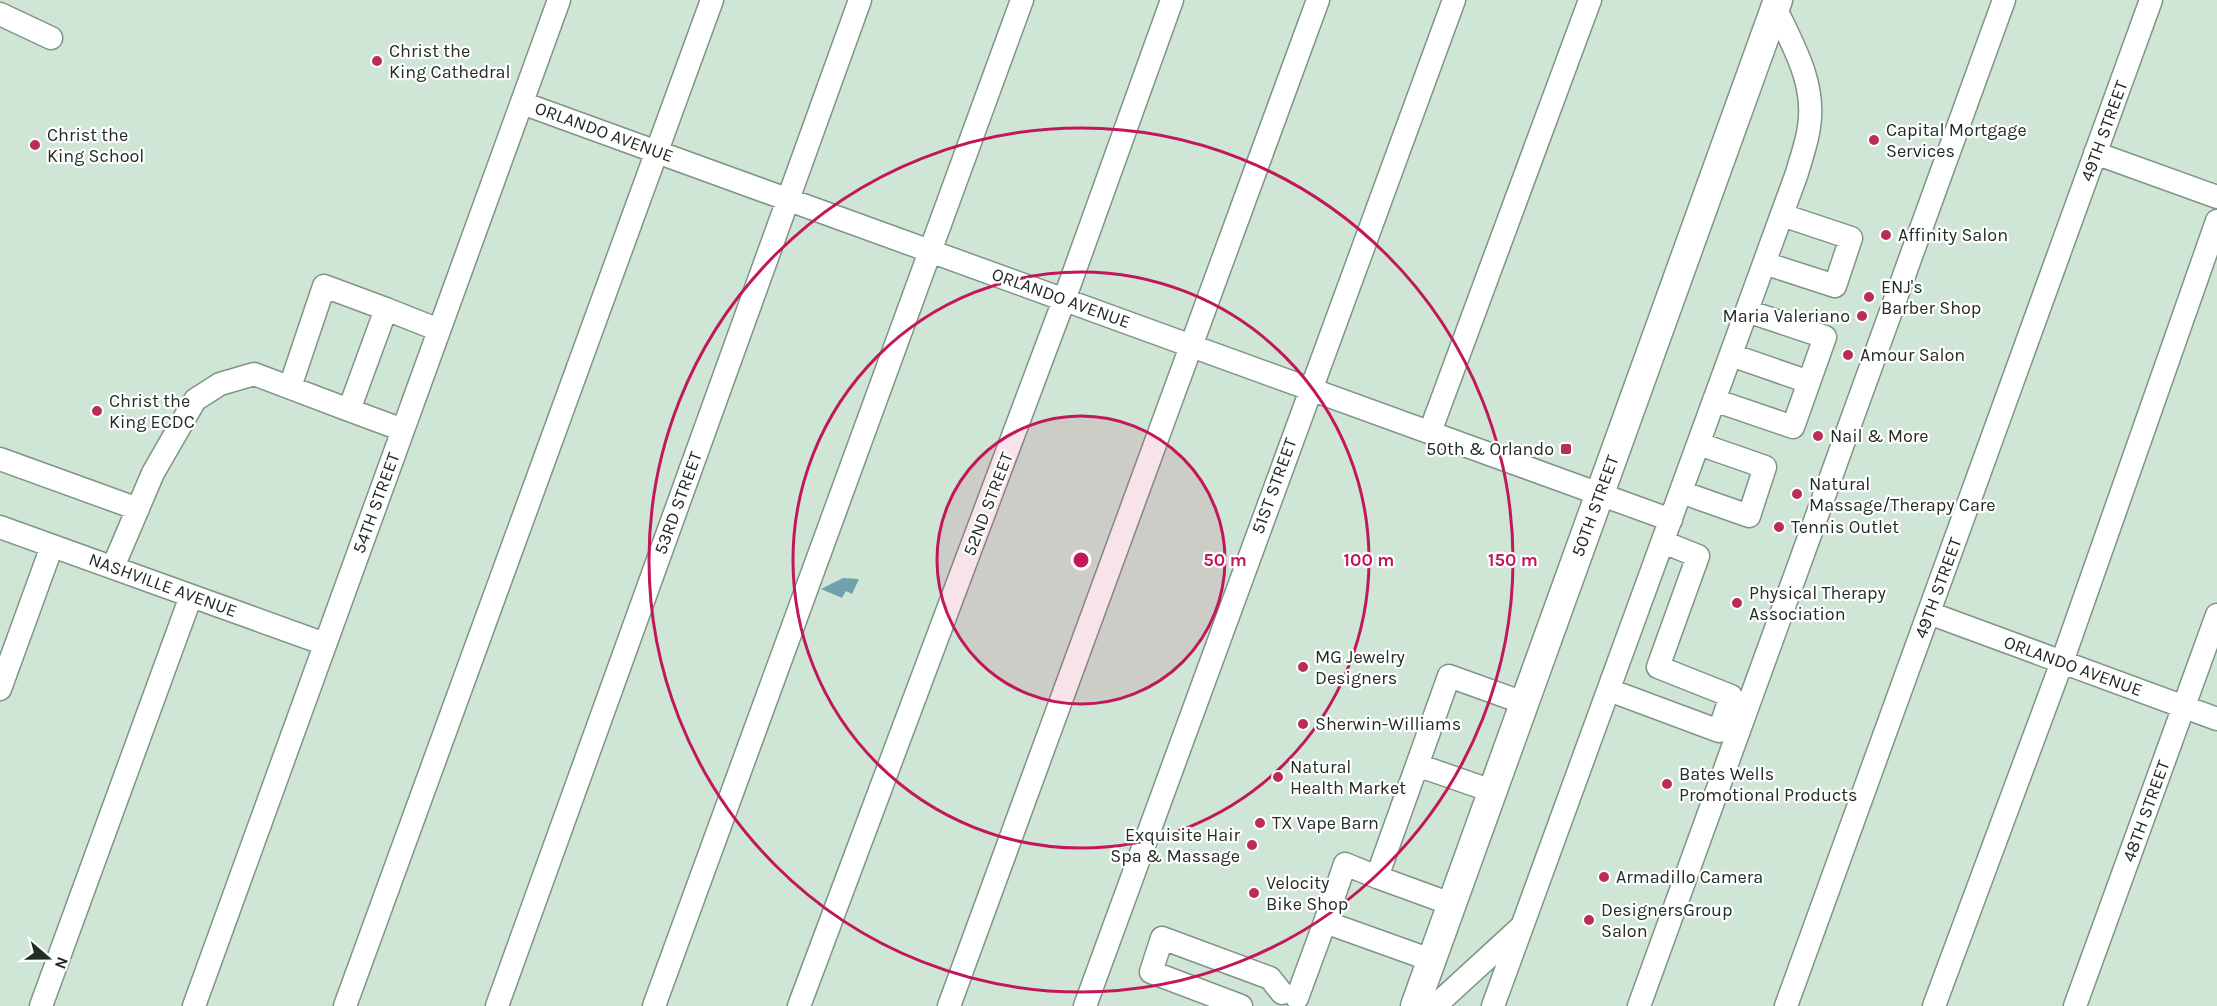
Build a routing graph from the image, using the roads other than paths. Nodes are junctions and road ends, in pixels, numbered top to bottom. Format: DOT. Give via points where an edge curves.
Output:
graph roads {
  1 [pos="559,0"];
  2 [pos="712,0"];
  3 [pos="860,0"];
  4 [pos="1022,0"];
  5 [pos="1172,0"];
  6 [pos="1318,0"];
  7 [pos="1454,0"];
  8 [pos="1590,0"];
  9 [pos="2004,0"];
  10 [pos="2151,0"];
  11 [pos="1776,4"];
  12 [pos="0,14"];
  13 [pos="51,38"];
  14 [pos="522,103"];
  15 [pos="657,152"];
  16 [pos="2095,153"];
  17 [pos="2217,197"];
  18 [pos="787,199"];
  19 [pos="1782,215"];
  20 [pos="2217,220"];
  21 [pos="931,251"];
  22 [pos="1764,263"];
  23 [pos="1064,300"];
  24 [pos="386,309"];
  25 [pos="1747,311"];
  26 [pos="439,330"];
  27 [pos="1192,346"];
  28 [pos="1731,355"];
  29 [pos="1809,382"];
  30 [pos="290,387"];
  31 [pos="1310,389"];
  32 [pos="1714,400"];
  33 [pos="349,410"];
  34 [pos="403,430"];
  35 [pos="1430,432"];
  36 [pos="1699,444"];
  37 [pos="0,459"];
  38 [pos="1681,492"];
  39 [pos="1600,493"];
  40 [pos="138,509"];
  41 [pos="1671,520"];
  42 [pos="0,527"];
  43 [pos="1663,542"];
  44 [pos="52,546"];
  45 [pos="113,567"];
  46 [pos="191,596"];
  47 [pos="1929,613"];
  48 [pos="2217,615"];
  49 [pos="326,644"];
  50 [pos="2062,662"];
  51 [pos="0,688"];
  52 [pos="1609,690"];
  53 [pos="1524,703"];
  54 [pos="2184,707"];
  55 [pos="2217,719"];
  56 [pos="1417,765"];
  57 [pos="1492,791"];
  58 [pos="1377,877"];
  59 [pos="1452,904"];
  60 [pos="1325,922"];
  61 [pos="1523,925"];
  62 [pos="1431,960"];
  63 [pos="1294,1001"];
  64 [pos="41,1006"];
  65 [pos="194,1006"];
  66 [pos="345,1006"];
  67 [pos="497,1006"];
  68 [pos="654,1006"];
  69 [pos="799,1006"];
  70 [pos="949,1006"];
  71 [pos="1085,1006"];
  72 [pos="1241,1006"];
  73 [pos="1415,1006"];
  74 [pos="1434,1006"];
  75 [pos="1493,1006"];
  76 [pos="1639,1006"];
  77 [pos="1786,1006"];
  78 [pos="1934,1006"];
  79 [pos="2075,1006"];
  1 -- 14 [label="street, 54TH STREET"];
  2 -- 15 [label="street"];
  3 -- 18 [label="street, 53RD STREET"];
  4 -- 21 [label="street"];
  5 -- 23 [label="street, 52ND STREET"];
  6 -- 27 [label="street"];
  7 -- 31 [label="street, 51ST STREET"];
  8 -- 35 [label="street"];
  9 -- 76 [label="street"];
  10 -- 16 [label="street, 49TH STREET"];
  11 -- 19 [label="street, 50TH STREET" via="1804,69 1810,98 1809,128"];
  11 -- 39 [label="main road, 50TH STREET"];
  12 -- 13 [label="street"];
  14 -- 15 [label="street, ORLANDO AVENUE"];
  14 -- 26 [label="street, 54TH STREET"];
  15 -- 18 [label="street, ORLANDO AVENUE"];
  15 -- 66 [label="street"];
  16 -- 17 [label="street"];
  16 -- 47 [label="street, 49TH STREET"];
  18 -- 21 [label="street, ORLANDO AVENUE"];
  18 -- 67 [label="street, 53RD STREET"];
  19 -- 22 [label="street, 50TH STREET"];
  19 -- 22 [label="street" via="1851,238 1835,286"];
  20 -- 50 [label="street"];
  21 -- 23 [label="street, ORLANDO AVENUE"];
  21 -- 68 [label="street"];
  22 -- 25 [label="street, 50TH STREET"];
  23 -- 27 [label="street, ORLANDO AVENUE"];
  23 -- 69 [label="street, 52ND STREET"];
  24 -- 26 [label="street"];
  24 -- 30 [label="street" via="324,286"];
  24 -- 33 [label="street"];
  25 -- 28 [label="street, 50TH STREET"];
  25 -- 29 [label="street" via="1825,337"];
  26 -- 34 [label="street, 54TH STREET"];
  27 -- 31 [label="street, ORLANDO AVENUE"];
  27 -- 70 [label="street"];
  28 -- 29 [label="street"];
  28 -- 32 [label="street, 50TH STREET"];
  29 -- 32 [label="street" via="1793,427"];
  30 -- 33 [label="street"];
  30 -- 40 [label="street" via="254,374 220,384 195,400 153,473"];
  31 -- 35 [label="street, ORLANDO AVENUE"];
  31 -- 71 [label="street, 51ST STREET"];
  32 -- 36 [label="street, 50TH STREET"];
  33 -- 34 [label="street"];
  34 -- 49 [label="street, 54TH STREET"];
  35 -- 39 [label="street, ORLANDO AVENUE"];
  36 -- 38 [label="street, 50TH STREET"];
  36 -- 38 [label="street" via="1765,468 1749,516"];
  37 -- 40 [label="street"];
  38 -- 41 [label="street, 50TH STREET"];
  39 -- 41 [label="street, ORLANDO AVENUE"];
  39 -- 53 [label="main road, 50TH STREET"];
  40 -- 45 [label="street"];
  41 -- 43 [label="street, 50TH STREET"];
  42 -- 44 [label="street, NASHVILLE AVENUE"];
  43 -- 52 [label="street, 50TH STREET"];
  43 -- 52 [label="street" via="1698,556 1658,668 1731,696 1719,731"];
  44 -- 45 [label="street, NASHVILLE AVENUE"];
  44 -- 51 [label="street"];
  45 -- 46 [label="street, NASHVILLE AVENUE"];
  46 -- 49 [label="street, NASHVILLE AVENUE"];
  46 -- 64 [label="street"];
  47 -- 50 [label="street, ORLANDO AVENUE"];
  47 -- 77 [label="street, 49TH STREET"];
  48 -- 54 [label="street, 48TH STREET"];
  49 -- 65 [label="street, 54TH STREET"];
  50 -- 54 [label="street, ORLANDO AVENUE"];
  50 -- 78 [label="street"];
  52 -- 61 [label="street, 50TH STREET"];
  53 -- 56 [label="street" via="1449,676"];
  53 -- 57 [label="main road, 50TH STREET"];
  54 -- 55 [label="street, ORLANDO AVENUE"];
  54 -- 79 [label="street, 48TH STREET"];
  56 -- 57 [label="street"];
  56 -- 58 [label="street"];
  57 -- 59 [label="main road, 50TH STREET"];
  58 -- 59 [label="street"];
  58 -- 60 [label="street" via="1345,864"];
  59 -- 62 [label="main road, 50TH STREET"];
  60 -- 62 [label="street"];
  60 -- 63 [label="street"];
  61 -- 74 [label="street"];
  61 -- 75 [label="street, 50TH STREET"];
  62 -- 73 [label="main road, 50TH STREET"];
  63 -- 72 [label="street" via="1270,978 1162,938 1151,972"];
}
